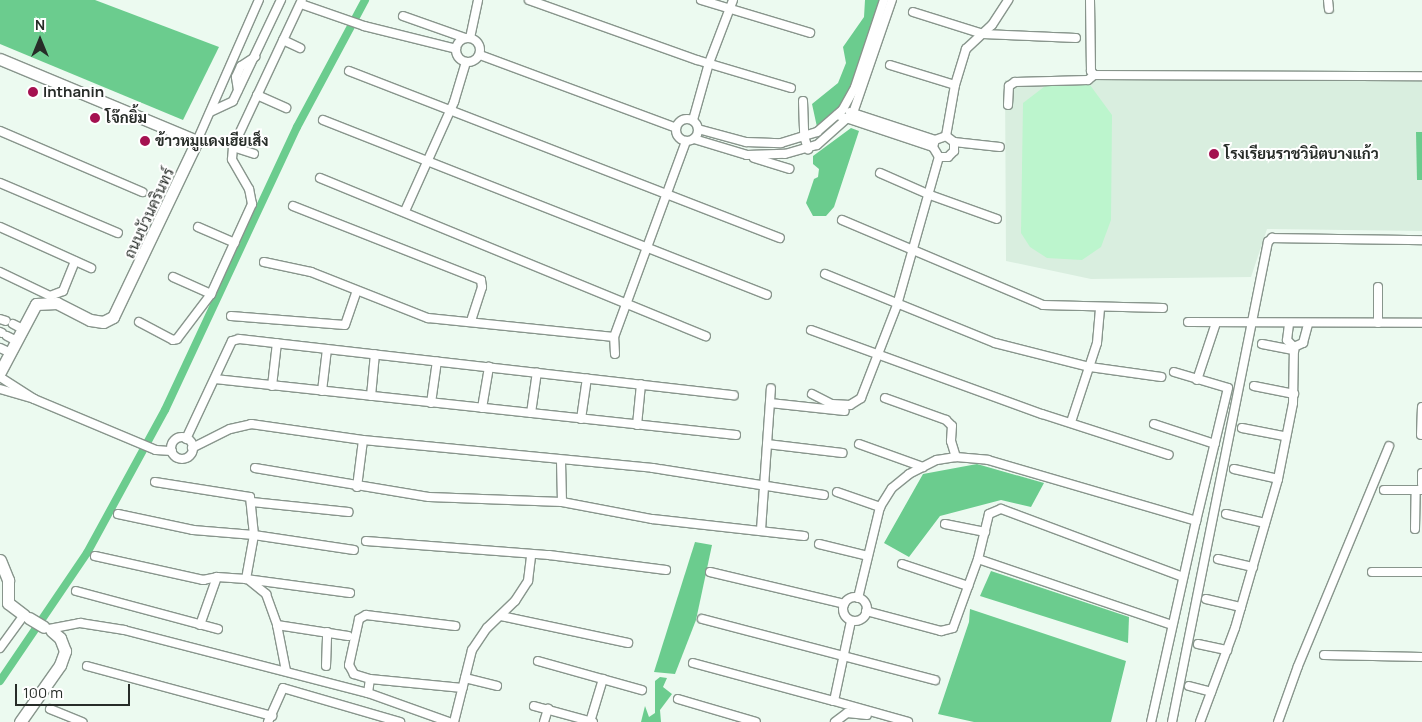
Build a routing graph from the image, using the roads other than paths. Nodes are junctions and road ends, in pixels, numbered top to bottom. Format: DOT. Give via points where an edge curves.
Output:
graph roads {
  1 [pos="259,0"];
  2 [pos="281,0"];
  3 [pos="478,0"];
  4 [pos="530,0"];
  5 [pos="701,0"];
  6 [pos="733,0"];
  7 [pos="884,0"];
  8 [pos="892,0"];
  9 [pos="1008,0"];
  10 [pos="1090,0"];
  11 [pos="1328,0"];
  12 [pos="301,2"];
  13 [pos="731,9"];
  14 [pos="1328,9"];
  15 [pos="913,12"];
  16 [pos="403,16"];
  17 [pos="810,33"];
  18 [pos="983,34"];
  19 [pos="468,38"];
  20 [pos="1076,38"];
  21 [pos="283,40"];
  22 [pos="300,48"];
  23 [pos="456,49"];
  24 [pos="480,55"];
  25 [pos="0,59"];
  26 [pos="466,62"];
  27 [pos="709,63"];
  28 [pos="890,65"];
  29 [pos="349,71"];
  30 [pos="1094,75"];
  31 [pos="1422,76"];
  32 [pos="955,85"];
  33 [pos="791,88"];
  34 [pos="257,95"];
  35 [pos="803,101"];
  36 [pos="1008,105"];
  37 [pos="286,108"];
  38 [pos="844,109"];
  39 [pos="451,110"];
  40 [pos="212,111"];
  41 [pos="853,113"];
  42 [pos="837,115"];
  43 [pos="323,120"];
  44 [pos="693,120"];
  45 [pos="848,121"];
  46 [pos="676,128"];
  47 [pos="698,129"];
  48 [pos="0,132"];
  49 [pos="804,136"];
  50 [pos="946,136"];
  51 [pos="197,140"];
  52 [pos="690,140"];
  53 [pos="954,142"];
  54 [pos="781,143"];
  55 [pos="934,144"];
  56 [pos="233,147"];
  57 [pos="1000,147"];
  58 [pos="808,149"];
  59 [pos="254,154"];
  60 [pos="785,154"];
  61 [pos="747,156"];
  62 [pos="939,157"];
  63 [pos="430,161"];
  64 [pos="789,169"];
  65 [pos="880,173"];
  66 [pos="320,178"];
  67 [pos="0,183"];
  68 [pos="142,192"];
  69 [pos="664,194"];
  70 [pos="930,195"];
  71 [pos="293,206"];
  72 [pos="405,211"];
  73 [pos="997,219"];
  74 [pos="842,220"];
  75 [pos="0,227"];
  76 [pos="198,227"];
  77 [pos="118,233"];
  78 [pos="780,238"];
  79 [pos="1422,240"];
  80 [pos="235,243"];
  81 [pos="646,247"];
  82 [pos="913,250"];
  83 [pos="75,261"];
  84 [pos="264,262"];
  85 [pos="90,268"];
  86 [pos="0,272"];
  87 [pos="826,274"];
  88 [pos="173,276"];
  89 [pos="1378,287"];
  90 [pos="357,291"];
  91 [pos="211,294"];
  92 [pos="768,295"];
  93 [pos="627,301"];
  94 [pos="897,305"];
  95 [pos="1100,307"];
  96 [pos="1163,308"];
  97 [pos="231,316"];
  98 [pos="471,321"];
  99 [pos="139,322"];
  100 [pos="1188,322"];
  101 [pos="10,323"];
  102 [pos="1216,323"];
  103 [pos="1378,323"];
  104 [pos="1422,323"];
  105 [pos="1252,324"];
  106 [pos="1289,324"];
  107 [pos="1308,324"];
  108 [pos="812,330"];
  109 [pos="6,335"];
  110 [pos="706,336"];
  111 [pos="614,337"];
  112 [pos="277,343"];
  113 [pos="1262,344"];
  114 [pos="327,349"];
  115 [pos="1294,349"];
  116 [pos="4,350"];
  117 [pos="376,354"];
  118 [pos="615,354"];
  119 [pos="879,357"];
  120 [pos="437,361"];
  121 [pos="489,367"];
  122 [pos="1090,367"];
  123 [pos="0,372"];
  124 [pos="537,372"];
  125 [pos="1174,372"];
  126 [pos="0,377"];
  127 [pos="1160,377"];
  128 [pos="587,378"];
  129 [pos="215,379"];
  130 [pos="1197,380"];
  131 [pos="641,384"];
  132 [pos="272,386"];
  133 [pos="1254,386"];
  134 [pos="771,388"];
  135 [pos="0,389"];
  136 [pos="322,391"];
  137 [pos="812,394"];
  138 [pos="1294,394"];
  139 [pos="734,395"];
  140 [pos="371,396"];
  141 [pos="34,398"];
  142 [pos="885,398"];
  143 [pos="431,403"];
  144 [pos="770,403"];
  145 [pos="482,408"];
  146 [pos="1413,408"];
  147 [pos="1422,408"];
  148 [pos="845,411"];
  149 [pos="531,414"];
  150 [pos="582,419"];
  151 [pos="1071,422"];
  152 [pos="1154,424"];
  153 [pos="637,425"];
  154 [pos="1242,428"];
  155 [pos="736,435"];
  156 [pos="1284,436"];
  157 [pos="1421,436"];
  158 [pos="186,439"];
  159 [pos="363,440"];
  160 [pos="767,444"];
  161 [pos="859,444"];
  162 [pos="1215,444"];
  163 [pos="1389,446"];
  164 [pos="192,448"];
  165 [pos="172,451"];
  166 [pos="842,453"];
  167 [pos="1169,455"];
  168 [pos="956,457"];
  169 [pos="562,461"];
  170 [pos="923,467"];
  171 [pos="255,468"];
  172 [pos="1234,469"];
  173 [pos="1422,473"];
  174 [pos="1278,479"];
  175 [pos="155,482"];
  176 [pos="1422,484"];
  177 [pos="764,486"];
  178 [pos="357,487"];
  179 [pos="1384,490"];
  180 [pos="1419,490"];
  181 [pos="837,492"];
  182 [pos="824,495"];
  183 [pos="252,502"];
  184 [pos="562,502"];
  185 [pos="880,506"];
  186 [pos="348,512"];
  187 [pos="118,514"];
  188 [pos="1226,514"];
  189 [pos="1196,521"];
  190 [pos="1265,523"];
  191 [pos="945,524"];
  192 [pos="1415,529"];
  193 [pos="761,530"];
  194 [pos="985,532"];
  195 [pos="254,535"];
  196 [pos="804,536"];
  197 [pos="366,540"];
  198 [pos="820,544"];
  199 [pos="354,550"];
  200 [pos="95,556"];
  201 [pos="531,556"];
  202 [pos="868,556"];
  203 [pos="978,559"];
  204 [pos="1218,559"];
  205 [pos="0,560"];
  206 [pos="902,564"];
  207 [pos="1253,567"];
  208 [pos="666,570"];
  209 [pos="710,572"];
  210 [pos="1372,572"];
  211 [pos="1422,572"];
  212 [pos="218,577"];
  213 [pos="1183,577"];
  214 [pos="246,579"];
  215 [pos="968,586"];
  216 [pos="76,591"];
  217 [pos="350,594"];
  218 [pos="858,598"];
  219 [pos="1206,598"];
  220 [pos="844,604"];
  221 [pos="1241,607"];
  222 [pos="866,611"];
  223 [pos="26,616"];
  224 [pos="501,616"];
  225 [pos="702,619"];
  226 [pos="851,620"];
  227 [pos="200,624"];
  228 [pos="277,625"];
  229 [pos="1172,625"];
  230 [pos="455,626"];
  231 [pos="48,629"];
  232 [pos="218,629"];
  233 [pos="328,632"];
  234 [pos="348,636"];
  235 [pos="628,642"];
  236 [pos="1198,644"];
  237 [pos="0,648"];
  238 [pos="1227,650"];
  239 [pos="844,655"];
  240 [pos="1324,655"];
  241 [pos="1422,657"];
  242 [pos="538,661"];
  243 [pos="694,663"];
  244 [pos="87,666"];
  245 [pos="326,666"];
  246 [pos="286,671"];
  247 [pos="465,678"];
  248 [pos="370,679"];
  249 [pos="603,679"];
  250 [pos="935,680"];
  251 [pos="497,686"];
  252 [pos="1189,686"];
  253 [pos="463,688"];
  254 [pos="642,690"];
  255 [pos="1211,692"];
  256 [pos="368,693"];
  257 [pos="678,699"];
  258 [pos="834,701"];
  259 [pos="534,706"];
  260 [pos="50,709"];
  261 [pos="548,709"];
  262 [pos="728,714"];
  263 [pos="270,719"];
  264 [pos="20,722"];
  265 [pos="82,722"];
  266 [pos="400,722"];
  267 [pos="449,722"];
  268 [pos="454,722"];
  269 [pos="544,722"];
  270 [pos="591,722"];
  271 [pos="726,722"];
  272 [pos="756,722"];
  273 [pos="835,722"];
  274 [pos="891,722"];
  275 [pos="908,722"];
  276 [pos="1151,722"];
  277 [pos="1172,722"];
  278 [pos="1200,722"];
  279 [pos="1278,722"];
  1 -- 40 [label="street"];
  2 -- 40 [label="street" via="255,57 241,66 236,76 238,90 233,101"];
  3 -- 19 [label="street"];
  4 -- 27 [label="street"];
  5 -- 13 [label="street"];
  6 -- 13 [label="street"];
  7 -- 38 [label="street" via="855,87"];
  8 -- 41 [label="street"];
  9 -- 18 [label="street"];
  10 -- 30 [label="street" via="1091,71"];
  11 -- 14 [label="street"];
  12 -- 21 [label="street"];
  12 -- 23 [label="street" via="364,26"];
  13 -- 17 [label="street"];
  13 -- 27 [label="street"];
  15 -- 18 [label="street"];
  16 -- 19 [label="street"];
  18 -- 20 [label="street"];
  18 -- 32 [label="street" via="966,49"];
  19 -- 23 [label="street"];
  19 -- 24 [label="street" via="480,46"];
  21 -- 22 [label="street"];
  21 -- 34 [label="street"];
  23 -- 26 [label="street" via="458,58"];
  24 -- 26 [label="street" via="474,61"];
  24 -- 46 [label="street"];
  25 -- 51 [label="street"];
  26 -- 39 [label="street"];
  27 -- 33 [label="street"];
  27 -- 44 [label="street"];
  28 -- 32 [label="street"];
  29 -- 39 [label="street"];
  30 -- 31 [label="street"];
  30 -- 36 [label="street" via="1088,80 1015,82 1009,86"];
  32 -- 50 [label="street"];
  34 -- 37 [label="street"];
  34 -- 56 [label="street"];
  35 -- 49 [label="street"];
  38 -- 41 [label="street"];
  38 -- 42 [label="street"];
  39 -- 63 [label="street"];
  39 -- 69 [label="street"];
  40 -- 51 [label="street"];
  41 -- 45 [label="street"];
  41 -- 55 [label="street"];
  42 -- 45 [label="street"];
  42 -- 49 [label="street" via="817,132"];
  43 -- 63 [label="street"];
  44 -- 46 [label="street" via="682,120"];
  44 -- 47 [label="street"];
  45 -- 55 [label="street"];
  45 -- 58 [label="street"];
  46 -- 52 [label="street" via="677,135"];
  47 -- 52 [label="street"];
  47 -- 54 [label="street" via="746,142"];
  48 -- 68 [label="street"];
  49 -- 54 [label="street"];
  49 -- 58 [label="street"];
  50 -- 53 [label="street"];
  50 -- 55 [label="street"];
  51 -- 101 [label="street, ถนนบัวนครินทร์" via="124,301 113,318 103,322 90,320 48,301 36,304"];
  52 -- 61 [label="street"];
  52 -- 69 [label="street"];
  53 -- 57 [label="street"];
  53 -- 62 [label="street" via="954,151 948,157"];
  54 -- 60 [label="street"];
  55 -- 62 [label="street"];
  56 -- 59 [label="street"];
  56 -- 80 [label="street" via="232,159 249,189 252,204"];
  58 -- 60 [label="street"];
  60 -- 61 [label="street"];
  61 -- 64 [label="street"];
  62 -- 70 [label="street"];
  63 -- 72 [label="street"];
  63 -- 81 [label="street"];
  65 -- 70 [label="street"];
  66 -- 72 [label="street"];
  67 -- 77 [label="street"];
  69 -- 78 [label="street"];
  69 -- 81 [label="street"];
  70 -- 73 [label="street"];
  70 -- 82 [label="street"];
  71 -- 98 [label="street" via="482,280"];
  72 -- 93 [label="street"];
  74 -- 82 [label="street"];
  75 -- 83 [label="street"];
  76 -- 80 [label="street"];
  79 -- 105 [label="street" via="1272,238 1268,242"];
  80 -- 91 [label="street"];
  81 -- 92 [label="street"];
  81 -- 93 [label="street"];
  82 -- 94 [label="street"];
  82 -- 95 [label="street" via="1042,305"];
  83 -- 85 [label="street"];
  83 -- 86 [label="street" via="63,291 50,296"];
  84 -- 90 [label="street" via="311,272"];
  87 -- 94 [label="street"];
  88 -- 91 [label="street"];
  89 -- 103 [label="street"];
  90 -- 97 [label="street" via="345,325"];
  90 -- 98 [label="street" via="428,318"];
  91 -- 99 [label="street" via="177,339 172,340"];
  93 -- 110 [label="street"];
  93 -- 111 [label="street"];
  94 -- 119 [label="street"];
  94 -- 122 [label="street" via="994,343"];
  95 -- 96 [label="street"];
  95 -- 122 [label="street"];
  98 -- 111 [label="street"];
  100 -- 102 [label="street"];
  101 -- 109 [label="street, ถนนบัวนครินทร์"];
  102 -- 105 [label="street"];
  102 -- 130 [label="street"];
  103 -- 104 [label="street"];
  103 -- 107 [label="street"];
  105 -- 106 [label="street"];
  105 -- 277 [label="street"];
  106 -- 107 [label="street"];
  106 -- 115 [label="street" via="1287,340"];
  107 -- 115 [label="street" via="1303,343"];
  108 -- 119 [label="street"];
  109 -- 116 [label="street, ถนนบัวนครินทร์"];
  111 -- 118 [label="street"];
  112 -- 114 [label="street"];
  112 -- 129 [label="street" via="235,340"];
  112 -- 132 [label="street"];
  113 -- 115 [label="street"];
  114 -- 117 [label="street"];
  114 -- 136 [label="street"];
  115 -- 138 [label="street"];
  116 -- 123 [label="street, ถนนบัวนครินทร์"];
  117 -- 120 [label="street"];
  117 -- 140 [label="street"];
  119 -- 137 [label="street" via="858,402 832,404"];
  119 -- 151 [label="street"];
  120 -- 121 [label="street"];
  120 -- 143 [label="street"];
  121 -- 124 [label="street"];
  121 -- 145 [label="street"];
  122 -- 127 [label="street"];
  122 -- 151 [label="street"];
  124 -- 128 [label="street"];
  124 -- 149 [label="street"];
  125 -- 130 [label="street"];
  126 -- 141 [label="street"];
  128 -- 131 [label="street"];
  128 -- 150 [label="street"];
  129 -- 132 [label="street"];
  129 -- 158 [label="street"];
  130 -- 162 [label="street" via="1228,388"];
  131 -- 139 [label="street"];
  131 -- 153 [label="street"];
  132 -- 136 [label="street"];
  133 -- 138 [label="street"];
  134 -- 144 [label="street"];
  135 -- 141 [label="street"];
  136 -- 140 [label="street"];
  138 -- 156 [label="street"];
  140 -- 143 [label="street"];
  141 -- 165 [label="street" via="126,439 156,450"];
  142 -- 168 [label="street" via="946,420 952,426 951,441"];
  143 -- 145 [label="street"];
  144 -- 148 [label="street"];
  144 -- 160 [label="street"];
  145 -- 149 [label="street"];
  146 -- 147 [label="street"];
  147 -- 157 [label="street"];
  149 -- 150 [label="street"];
  150 -- 153 [label="street"];
  151 -- 167 [label="street"];
  152 -- 162 [label="street"];
  153 -- 155 [label="street"];
  154 -- 156 [label="street"];
  156 -- 174 [label="street"];
  158 -- 164 [label="street"];
  158 -- 165 [label="street" via="174,440"];
  159 -- 164 [label="street" via="251,424 230,429"];
  159 -- 169 [label="street"];
  159 -- 178 [label="street"];
  160 -- 166 [label="street"];
  160 -- 177 [label="street"];
  161 -- 170 [label="street"];
  162 -- 189 [label="street"];
  163 -- 279 [label="street"];
  164 -- 165 [label="street" via="191,454 182,459"];
  168 -- 170 [label="street"];
  168 -- 189 [label="street" via="988,460"];
  169 -- 177 [label="street" via="654,468"];
  169 -- 184 [label="street"];
  170 -- 185 [label="street" via="892,488"];
  171 -- 178 [label="street"];
  172 -- 174 [label="street"];
  173 -- 176 [label="street"];
  174 -- 190 [label="street"];
  175 -- 183 [label="street" via="246,494"];
  177 -- 182 [label="street"];
  177 -- 193 [label="street"];
  178 -- 184 [label="street" via="429,496"];
  179 -- 180 [label="street"];
  180 -- 192 [label="street"];
  181 -- 185 [label="street"];
  183 -- 186 [label="street"];
  183 -- 195 [label="street"];
  184 -- 193 [label="street" via="652,519"];
  185 -- 202 [label="street"];
  187 -- 195 [label="street" via="193,530"];
  188 -- 190 [label="street"];
  189 -- 213 [label="street"];
  190 -- 207 [label="street"];
  191 -- 194 [label="street"];
  193 -- 196 [label="street"];
  194 -- 203 [label="street"];
  194 -- 213 [label="street" via="992,511 1001,509"];
  195 -- 199 [label="street"];
  195 -- 214 [label="street"];
  197 -- 201 [label="street"];
  198 -- 202 [label="street"];
  200 -- 212 [label="street" via="203,580"];
  201 -- 208 [label="street"];
  201 -- 224 [label="street" via="528,580 515,602"];
  202 -- 218 [label="street"];
  203 -- 215 [label="street"];
  203 -- 229 [label="street"];
  204 -- 207 [label="street"];
  205 -- 223 [label="street" via="8,580 8,602"];
  206 -- 215 [label="street"];
  207 -- 221 [label="street"];
  209 -- 220 [label="street"];
  210 -- 211 [label="street"];
  212 -- 214 [label="street"];
  212 -- 227 [label="street"];
  213 -- 229 [label="street"];
  214 -- 217 [label="street"];
  214 -- 228 [label="street" via="266,594"];
  215 -- 222 [label="street" via="953,628 948,631"];
  216 -- 227 [label="street"];
  218 -- 220 [label="street" via="849,599"];
  218 -- 222 [label="street" via="866,605"];
  219 -- 221 [label="street"];
  220 -- 226 [label="street" via="843,611"];
  221 -- 238 [label="street"];
  222 -- 226 [label="street" via="864,617"];
  223 -- 231 [label="street"];
  223 -- 237 [label="street"];
  224 -- 235 [label="street"];
  224 -- 247 [label="street" via="487,628 472,650"];
  225 -- 239 [label="street"];
  226 -- 239 [label="street"];
  227 -- 232 [label="street"];
  228 -- 233 [label="street"];
  228 -- 246 [label="street"];
  229 -- 276 [label="street"];
  230 -- 248 [label="street" via="366,615 360,619 349,665 354,674"];
  231 -- 246 [label="street" via="80,623 94,624"];
  231 -- 264 [label="street" via="60,638 65,651 60,665"];
  233 -- 234 [label="street"];
  233 -- 245 [label="street"];
  236 -- 238 [label="street"];
  238 -- 255 [label="street"];
  239 -- 250 [label="street"];
  239 -- 258 [label="street"];
  240 -- 241 [label="street"];
  242 -- 249 [label="street"];
  243 -- 258 [label="street"];
  244 -- 263 [label="street"];
  246 -- 256 [label="street"];
  247 -- 251 [label="street"];
  247 -- 253 [label="street"];
  248 -- 253 [label="street"];
  248 -- 256 [label="street"];
  249 -- 254 [label="street"];
  249 -- 270 [label="street"];
  252 -- 255 [label="street"];
  253 -- 268 [label="street"];
  255 -- 278 [label="street"];
  256 -- 267 [label="street"];
  257 -- 262 [label="street"];
  258 -- 275 [label="street"];
  259 -- 261 [label="street"];
  260 -- 265 [label="street"];
  261 -- 269 [label="street"];
  261 -- 270 [label="street"];
  262 -- 271 [label="street"];
  262 -- 272 [label="street"];
  263 -- 266 [label="street" via="284,688"];
  273 -- 274 [label="street" via="847,713 857,713"];
}
